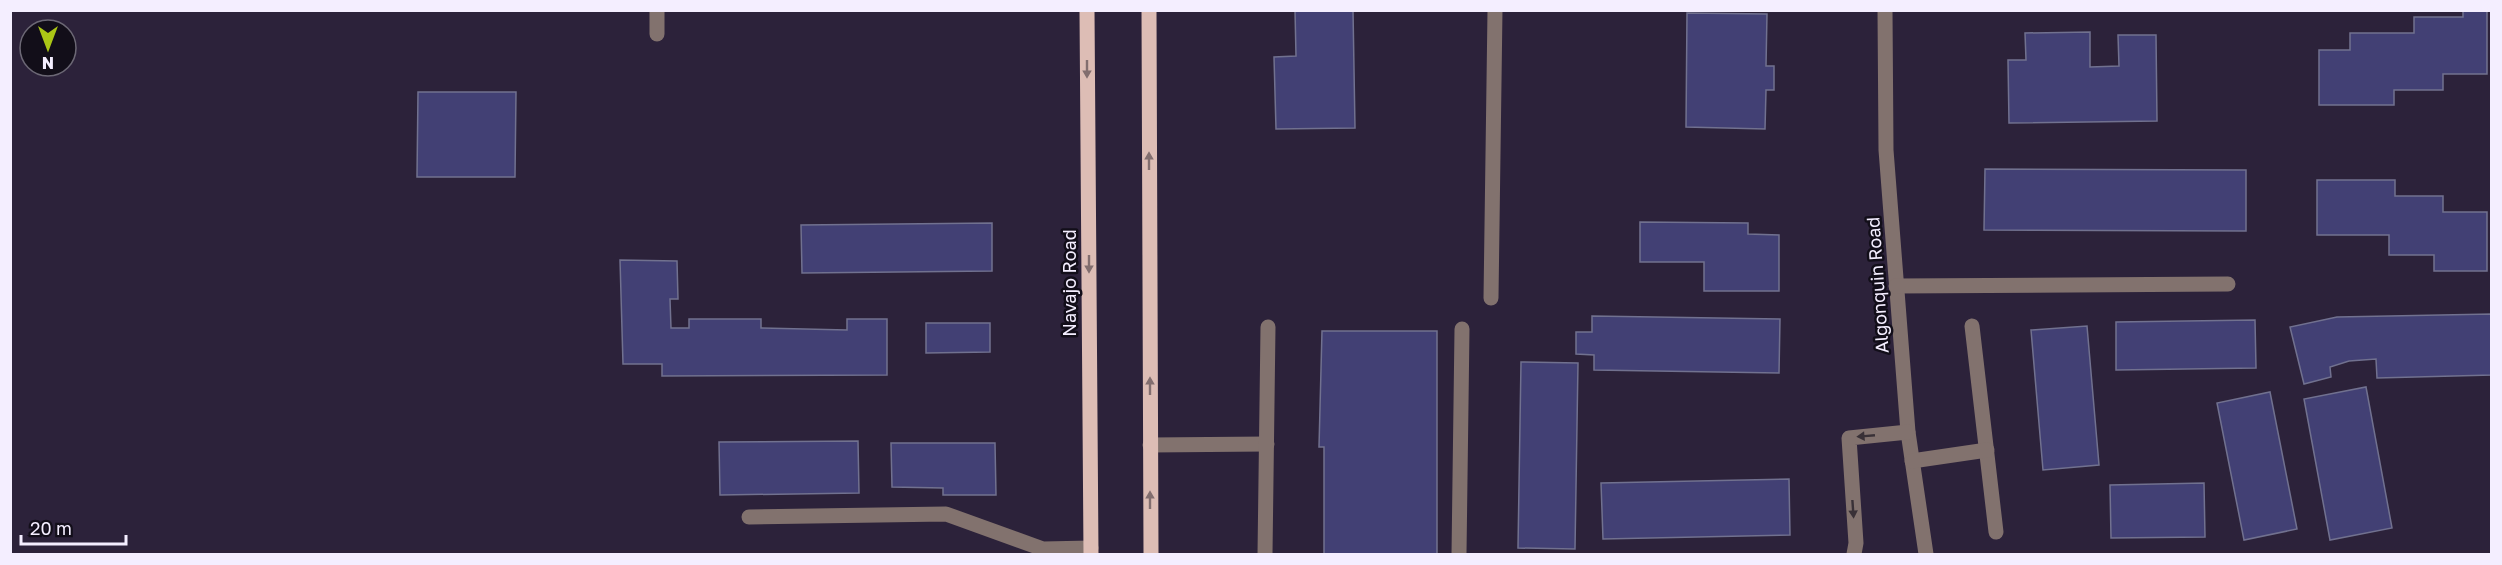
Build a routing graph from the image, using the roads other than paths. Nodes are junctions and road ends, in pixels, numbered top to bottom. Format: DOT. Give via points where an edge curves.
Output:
graph roads {
  1 [pos="657,10"];
  2 [pos="1087,10"];
  3 [pos="1149,10"];
  4 [pos="1495,10"];
  5 [pos="1886,10"];
  6 [pos="657,34"];
  7 [pos="2228,284"];
  8 [pos="1896,286"];
  9 [pos="1491,298"];
  10 [pos="1972,326"];
  11 [pos="1268,327"];
  12 [pos="1461,329"];
  13 [pos="1908,432"];
  14 [pos="1267,444"];
  15 [pos="1150,445"];
  16 [pos="1986,450"];
  17 [pos="1911,461"];
  18 [pos="749,517"];
  19 [pos="1996,532"];
  20 [pos="1091,551"];
  21 [pos="1151,555"];
  22 [pos="1265,555"];
  23 [pos="1459,555"];
  24 [pos="1854,555"];
  25 [pos="1926,555"];
  1 -- 6 [label="street"];
  2 -- 20 [label="main road, Navajo Road, one-way"];
  15 -- 3 [label="main road, one-way"];
  4 -- 9 [label="street"];
  5 -- 8 [label="street, Algonquin Road" via="1886,150"];
  7 -- 8 [label="street"];
  8 -- 13 [label="street, Algonquin Road"];
  10 -- 16 [label="street"];
  11 -- 14 [label="street"];
  12 -- 23 [label="street"];
  13 -- 17 [label="street, Algonquin Road"];
  13 -- 24 [label="street, one-way" via="1849,438"];
  14 -- 15 [label="street"];
  14 -- 22 [label="street"];
  21 -- 15 [label="main road, one-way"];
  16 -- 17 [label="street"];
  16 -- 19 [label="street"];
  17 -- 25 [label="street, Algonquin Road"];
  18 -- 20 [label="street" via="946,514 1043,549"];
}
